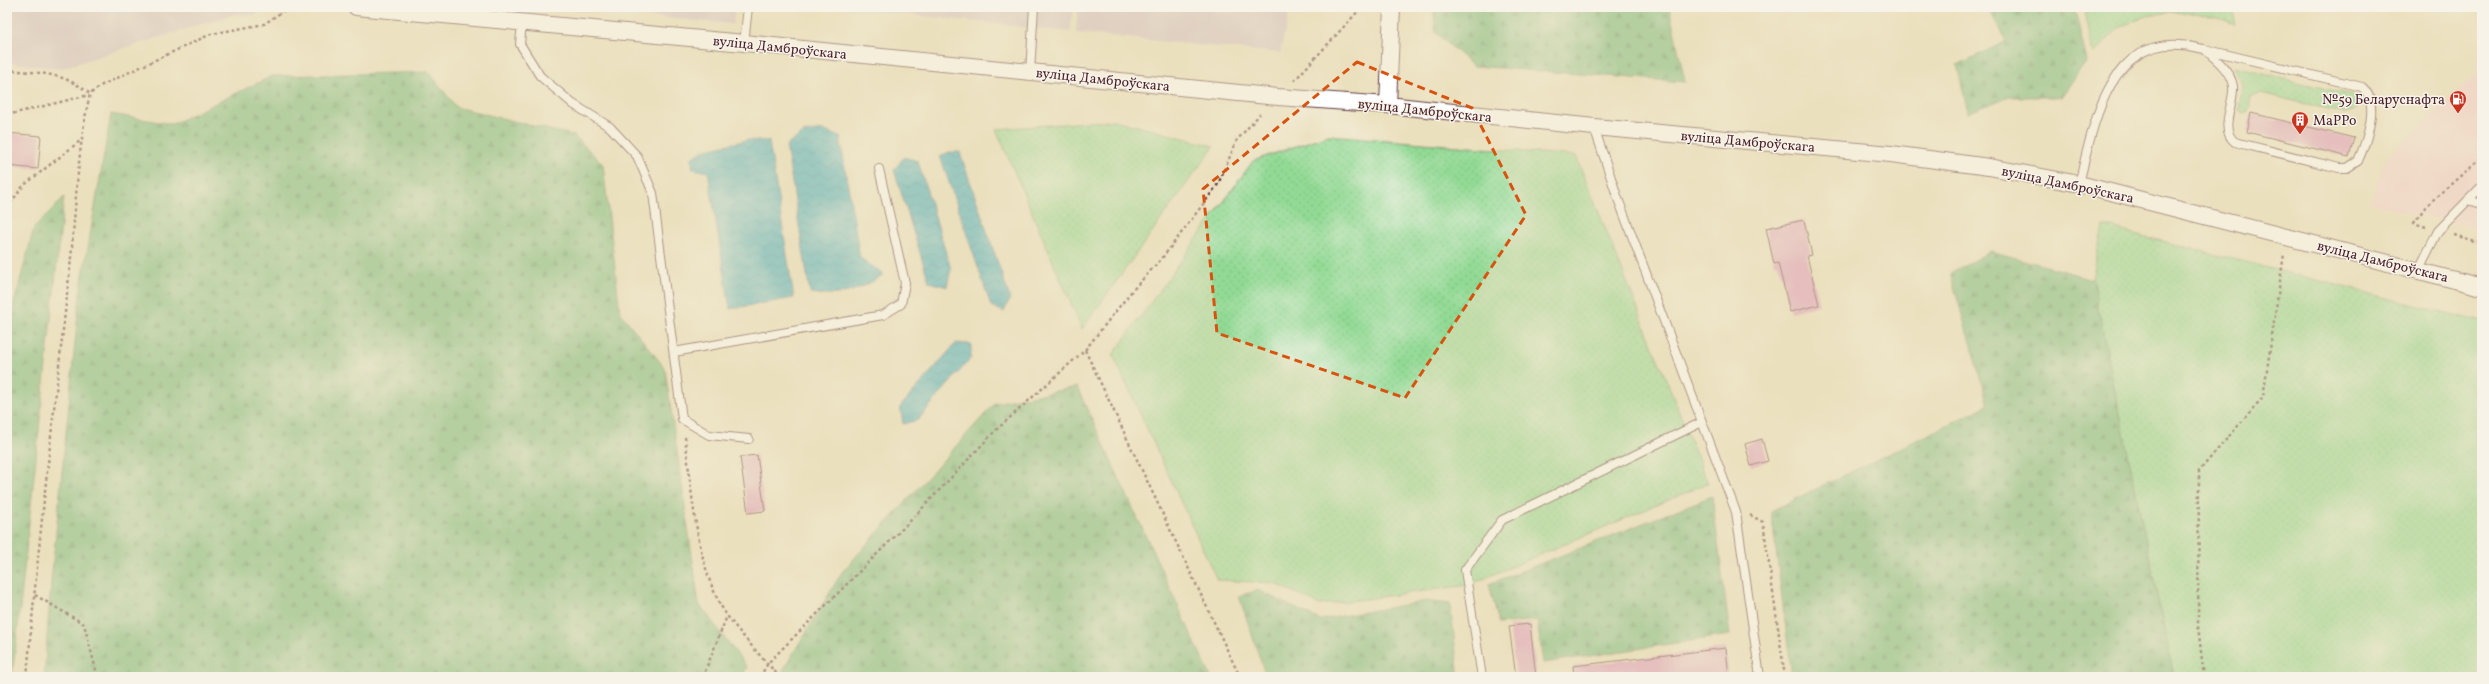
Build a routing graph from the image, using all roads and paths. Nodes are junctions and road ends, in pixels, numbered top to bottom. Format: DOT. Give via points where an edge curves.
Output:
graph roads {
  1 [pos="289,7"];
  2 [pos="356,7"];
  3 [pos="748,7"];
  4 [pos="1034,7"];
  5 [pos="1362,7"];
  6 [pos="1392,7"];
  7 [pos="522,22"];
  8 [pos="744,43"];
  9 [pos="2204,49"];
  10 [pos="7,70"];
  11 [pos="1030,72"];
  12 [pos="90,94"];
  13 [pos="1278,97"];
  14 [pos="1388,105"];
  15 [pos="7,115"];
  16 [pos="1594,127"];
  17 [pos="81,140"];
  18 [pos="879,169"];
  19 [pos="2079,184"];
  20 [pos="2482,186"];
  21 [pos="2468,200"];
  22 [pos="2482,204"];
  23 [pos="7,208"];
  24 [pos="2287,236"];
  25 [pos="2419,269"];
  26 [pos="2482,287"];
  27 [pos="1085,350"];
  28 [pos="674,352"];
  29 [pos="682,419"];
  30 [pos="1702,422"];
  31 [pos="749,439"];
  32 [pos="1736,512"];
  33 [pos="35,595"];
  34 [pos="728,616"];
  35 [pos="768,664"];
  36 [pos="27,677"];
  37 [pos="100,677"];
  38 [pos="695,677"];
  39 [pos="760,677"];
  40 [pos="780,677"];
  41 [pos="1240,677"];
  42 [pos="1482,677"];
  43 [pos="1760,677"];
  44 [pos="1785,677"];
  45 [pos="2204,677"];
  1 -- 12 [label="path" via="264,24 211,34 102,85"];
  2 -- 7 [label="street, вуліца Дамброўскага"];
  3 -- 8 [label="lane"];
  4 -- 11 [label="lane"];
  5 -- 13 [label="path"];
  6 -- 14 [label="street"];
  7 -- 8 [label="street, вуліца Дамброўскага"];
  7 -- 28 [label="lane" via="520,44 540,76 573,104 610,127 637,156 653,193"];
  8 -- 11 [label="street, вуліца Дамброўскага"];
  9 -- 9 [label="lane" via="2362,86 2368,93 2371,109 2358,162 2347,168 2339,168 2235,142 2229,135 2227,123 2233,100 2228,72"];
  9 -- 19 [label="lane" via="2180,45 2159,47 2136,57 2122,68 2101,105"];
  10 -- 12 [label="path" via="58,76 76,83"];
  11 -- 13 [label="street, вуліца Дамброўскага"];
  12 -- 15 [label="path"];
  12 -- 17 [label="path"];
  13 -- 14 [label="street, вуліца Дамброўскага"];
  13 -- 27 [label="path" via="1237,140 1218,184 1163,257 1131,292"];
  14 -- 16 [label="street, вуліца Дамброўскага"];
  16 -- 19 [label="street, вуліца Дамброўскага" via="1891,154 1989,167"];
  16 -- 30 [label="lane" via="1617,196"];
  17 -- 23 [label="path" via="23,186"];
  17 -- 33 [label="path" via="72,254"];
  18 -- 28 [label="lane" via="905,283 901,304 883,315"];
  19 -- 24 [label="street, вуліца Дамброўскага"];
  20 -- 21 [label="lane"];
  21 -- 22 [label="lane"];
  21 -- 25 [label="lane" via="2438,231"];
  24 -- 25 [label="street, вуліца Дамброўскага"];
  24 -- 45 [label="path" via="2263,397 2199,471 2198,626"];
  25 -- 26 [label="street, вуліца Дамброўскага"];
  27 -- 35 [label="path" via="994,431 914,517"];
  27 -- 41 [label="path"];
  28 -- 29 [label="lane"];
  29 -- 31 [label="lane" via="709,435"];
  29 -- 34 [label="path" via="702,554 710,583"];
  30 -- 32 [label="lane"];
  30 -- 42 [label="lane" via="1502,520 1465,570"];
  32 -- 43 [label="lane"];
  32 -- 44 [label="path" via="1752,515 1763,522"];
  33 -- 36 [label="path"];
  33 -- 37 [label="path" via="84,624 97,674"];
  34 -- 35 [label="path"];
  34 -- 38 [label="path" via="704,674"];
  35 -- 39 [label="path"];
  35 -- 40 [label="path"];
}
